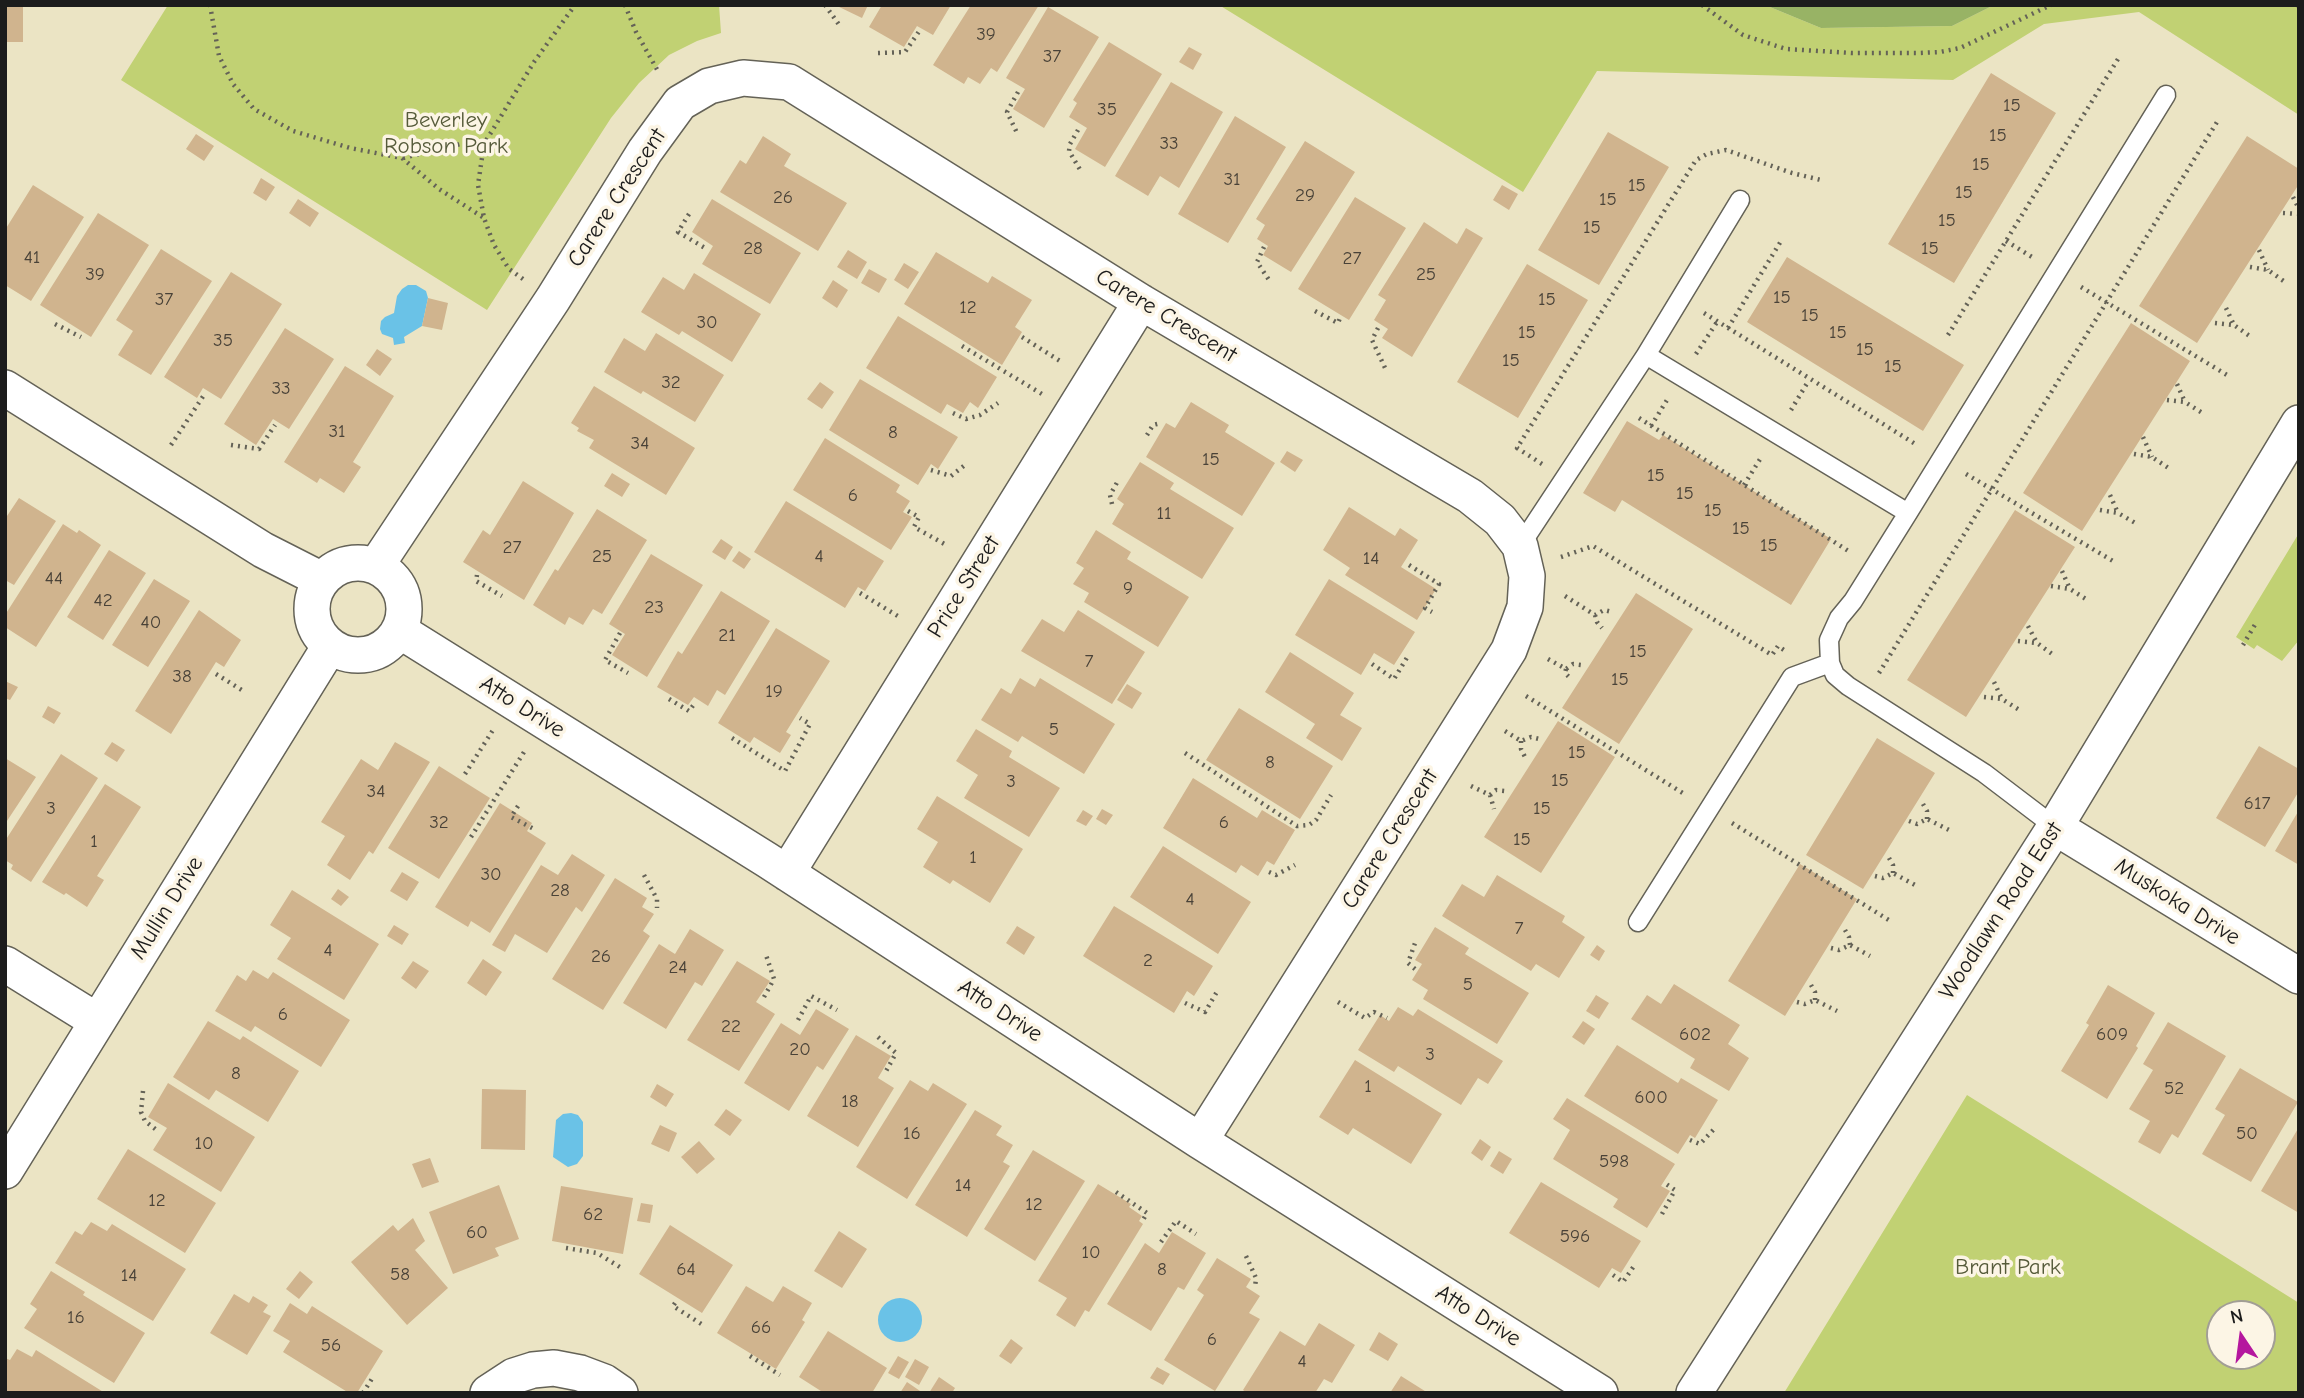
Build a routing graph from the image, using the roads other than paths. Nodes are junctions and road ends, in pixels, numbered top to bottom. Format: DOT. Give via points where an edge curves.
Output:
graph roads {
  1 [pos="2166,95"];
  2 [pos="1740,200"];
  3 [pos="1142,302"];
  4 [pos="1646,355"];
  5 [pos="5,388"];
  6 [pos="2299,423"];
  7 [pos="1908,513"];
  8 [pos="1520,546"];
  9 [pos="376,566"];
  10 [pos="322,580"];
  11 [pos="400,631"];
  12 [pos="330,646"];
  13 [pos="1830,663"];
  14 [pos="2055,827"];
  15 [pos="787,873"];
  16 [pos="1638,922"];
  17 [pos="5,964"];
  18 [pos="2299,976"];
  19 [pos="97,1021"];
  20 [pos="1200,1141"];
  21 [pos="5,1171"];
  22 [pos="488,1393"];
  23 [pos="620,1393"];
  24 [pos="1600,1393"];
  25 [pos="1694,1393"];
  1 -- 7 [label="lane"];
  2 -- 4 [label="lane"];
  3 -- 8 [label="street, Carere Crescent" via="1469,496 1500,520"];
  3 -- 9 [label="street, Carere Crescent" via="789,82 743,78 709,86 680,103 645,151"];
  3 -- 15 [label="street, Price Street"];
  4 -- 7 [label="lane"];
  4 -- 8 [label="lane"];
  5 -- 10 [label="street" via="263,550"];
  6 -- 14 [label="street, Woodlawn Road East"];
  7 -- 13 [label="lane" via="1839,618 1829,640"];
  8 -- 20 [label="street, Carere Crescent" via="1527,576 1525,607 1509,650"];
  9 -- 10 [label="street" via="347,564"];
  9 -- 11 [label="street" via="399,586 404,601"];
  10 -- 12 [label="street" via="312,607 317,628"];
  11 -- 12 [label="street" via="392,642 369,654 355,656"];
  11 -- 15 [label="street, Atto Drive"];
  12 -- 19 [label="street, Mullin Drive"];
  13 -- 14 [label="lane" via="1835,675 1862,696 1984,772"];
  13 -- 16 [label="lane" via="1792,677"];
  14 -- 18 [label="street, Muskoka Drive"];
  14 -- 25 [label="street, Woodlawn Road East"];
  15 -- 20 [label="street, Atto Drive"];
  17 -- 19 [label="street"];
  19 -- 21 [label="street, Mullin Drive"];
  20 -- 24 [label="street, Atto Drive"];
  22 -- 23 [label="street" via="514,1376 554,1368 604,1382"];
}
